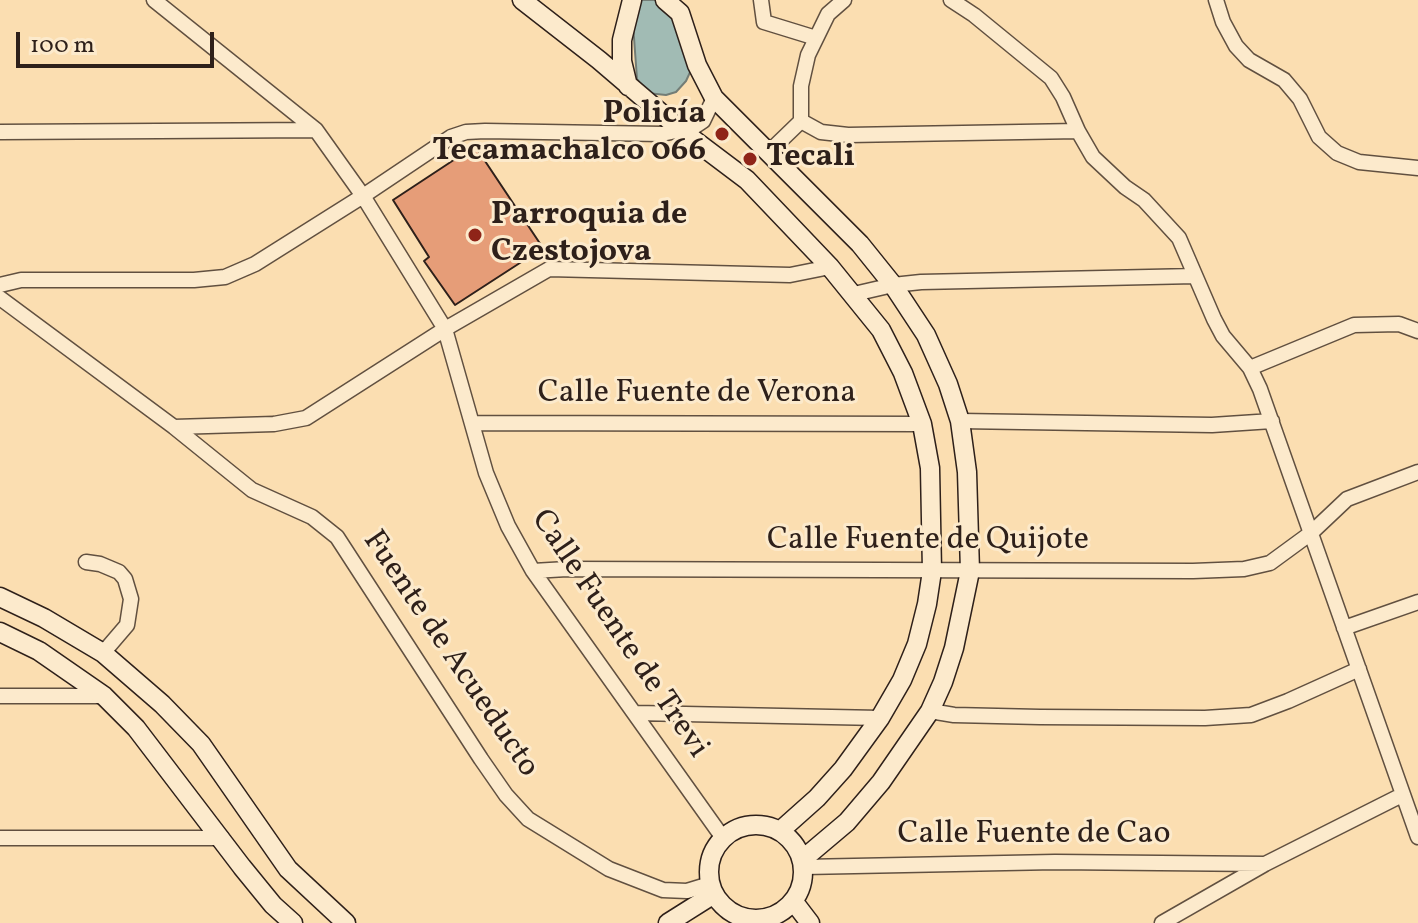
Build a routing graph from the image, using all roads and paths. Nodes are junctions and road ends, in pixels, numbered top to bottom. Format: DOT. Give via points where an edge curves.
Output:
graph roads {
  1 [pos="154,0"];
  2 [pos="522,0"];
  3 [pos="632,0"];
  4 [pos="665,0"];
  5 [pos="761,0"];
  6 [pos="844,0"];
  7 [pos="951,0"];
  8 [pos="1216,0"];
  9 [pos="681,6"];
  10 [pos="816,38"];
  11 [pos="628,86"];
  12 [pos="714,98"];
  13 [pos="801,121"];
  14 [pos="316,130"];
  15 [pos="682,131"];
  16 [pos="1078,131"];
  17 [pos="0,132"];
  18 [pos="770,151"];
  19 [pos="1418,168"];
  20 [pos="363,196"];
  21 [pos="830,267"];
  22 [pos="1195,276"];
  23 [pos="0,285"];
  24 [pos="893,285"];
  25 [pos="854,294"];
  26 [pos="0,298"];
  27 [pos="445,329"];
  28 [pos="1418,331"];
  29 [pos="1250,368"];
  30 [pos="960,421"];
  31 [pos="1272,421"];
  32 [pos="472,423"];
  33 [pos="922,424"];
  34 [pos="174,427"];
  35 [pos="1418,472"];
  36 [pos="1311,533"];
  37 [pos="86,562"];
  38 [pos="533,571"];
  39 [pos="932,571"];
  40 [pos="970,571"];
  41 [pos="0,597"];
  42 [pos="1418,602"];
  43 [pos="1344,628"];
  44 [pos="0,632"];
  45 [pos="103,653"];
  46 [pos="118,665"];
  47 [pos="1359,669"];
  48 [pos="0,696"];
  49 [pos="104,696"];
  50 [pos="162,704"];
  51 [pos="930,711"];
  52 [pos="636,713"];
  53 [pos="880,718"];
  54 [pos="136,728"];
  55 [pos="1402,795"];
  56 [pos="780,831"];
  57 [pos="1418,837"];
  58 [pos="0,838"];
  59 [pos="222,838"];
  60 [pos="723,838"];
  61 [pos="803,864"];
  62 [pos="1265,864"];
  63 [pos="712,889"];
  64 [pos="794,902"];
  65 [pos="725,918"];
  66 [pos="767,921"];
  67 [pos="293,923"];
  68 [pos="346,923"];
  69 [pos="668,923"];
  70 [pos="810,923"];
  71 [pos="1162,923"];
  1 -- 14 [label="street, Calle Fuente de Trevi"];
  2 -- 11 [label="main road"];
  3 -- 11 [label="main road" via="622,40"];
  4 -- 9 [label="main road"];
  5 -- 10 [label="street" via="764,22"];
  6 -- 10 [label="street" via="828,14"];
  7 -- 16 [label="street" via="1051,78"];
  8 -- 19 [label="street" via="1236,46 1284,80 1319,137 1337,153 1359,162"];
  9 -- 12 [label="main road" via="697,65"];
  10 -- 13 [label="street" via="801,86"];
  11 -- 15 [label="main road"];
  12 -- 15 [label="street" via="703,121"];
  12 -- 18 [label="main road"];
  13 -- 16 [label="street" via="821,132 848,135"];
  13 -- 18 [label="street"];
  14 -- 17 [label="street"];
  14 -- 20 [label="street, Calle Fuente de Trevi"];
  15 -- 20 [label="street" via="466,132"];
  15 -- 21 [label="main road" via="747,180"];
  16 -- 22 [label="street" via="1106,171 1170,227"];
  18 -- 24 [label="main road"];
  20 -- 23 [label="street" via="225,277 21,280"];
  20 -- 27 [label="street, Calle Fuente de Trevi"];
  21 -- 25 [label="main road"];
  21 -- 27 [label="street" via="790,275 549,269"];
  22 -- 24 [label="street"];
  22 -- 29 [label="street" via="1223,336"];
  24 -- 25 [label="street"];
  24 -- 30 [label="main road" via="926,335"];
  25 -- 33 [label="main road" via="881,330"];
  26 -- 34 [label="street, Fuente de Acueducto"];
  27 -- 32 [label="street, Calle Fuente de Trevi"];
  27 -- 34 [label="street" via="306,418"];
  28 -- 29 [label="street" via="1399,324 1354,325"];
  29 -- 31 [label="street"];
  30 -- 31 [label="street"];
  30 -- 40 [label="main road"];
  31 -- 36 [label="street"];
  32 -- 33 [label="street, Calle Fuente de Verona"];
  32 -- 38 [label="street, Calle Fuente de Trevi" via="486,473"];
  33 -- 39 [label="main road" via="930,468"];
  34 -- 63 [label="street, Fuente de Acueducto" via="252,490 312,517 337,537 481,759 528,819 609,869 663,890"];
  35 -- 36 [label="street, Calle Fuente de Quijote" via="1347,499"];
  36 -- 40 [label="street, Calle Fuente de Quijote" via="1270,563 1244,569"];
  36 -- 43 [label="street"];
  37 -- 45 [label="street" via="119,572 131,599 127,625"];
  38 -- 39 [label="street, Calle Fuente de Quijote"];
  38 -- 52 [label="street, Calle Fuente de Trevi"];
  39 -- 40 [label="street, Calle Fuente de Quijote"];
  39 -- 53 [label="main road" via="917,644"];
  40 -- 51 [label="main road" via="954,648"];
  41 -- 45 [label="main road"];
  42 -- 43 [label="street"];
  43 -- 47 [label="street"];
  44 -- 49 [label="main road" via="39,651"];
  45 -- 46 [label="main road"];
  46 -- 49 [label="main road" via="118,686"];
  46 -- 50 [label="main road"];
  47 -- 51 [label="street" via="1251,715 1040,717"];
  47 -- 55 [label="street"];
  48 -- 49 [label="street"];
  49 -- 54 [label="main road"];
  50 -- 54 [label="main road" via="142,707"];
  50 -- 68 [label="main road" via="201,744 288,869"];
  51 -- 61 [label="main road" via="856,812"];
  52 -- 53 [label="street"];
  52 -- 60 [label="street, Calle Fuente de Trevi"];
  53 -- 56 [label="main road" via="843,769"];
  54 -- 59 [label="main road"];
  55 -- 57 [label="street"];
  55 -- 62 [label="street"];
  56 -- 60 [label="main road" via="744,826"];
  56 -- 61 [label="main road" via="798,848"];
  58 -- 59 [label="street"];
  59 -- 67 [label="main road"];
  60 -- 63 [label="main road" via="711,860"];
  61 -- 62 [label="street, Calle Fuente de Cao"];
  61 -- 64 [label="main road"];
  62 -- 71 [label="street"];
  63 -- 65 [label="main road"];
  63 -- 69 [label="main road"];
  64 -- 66 [label="main road"];
  64 -- 70 [label="main road"];
  65 -- 66 [label="main road"];
}
